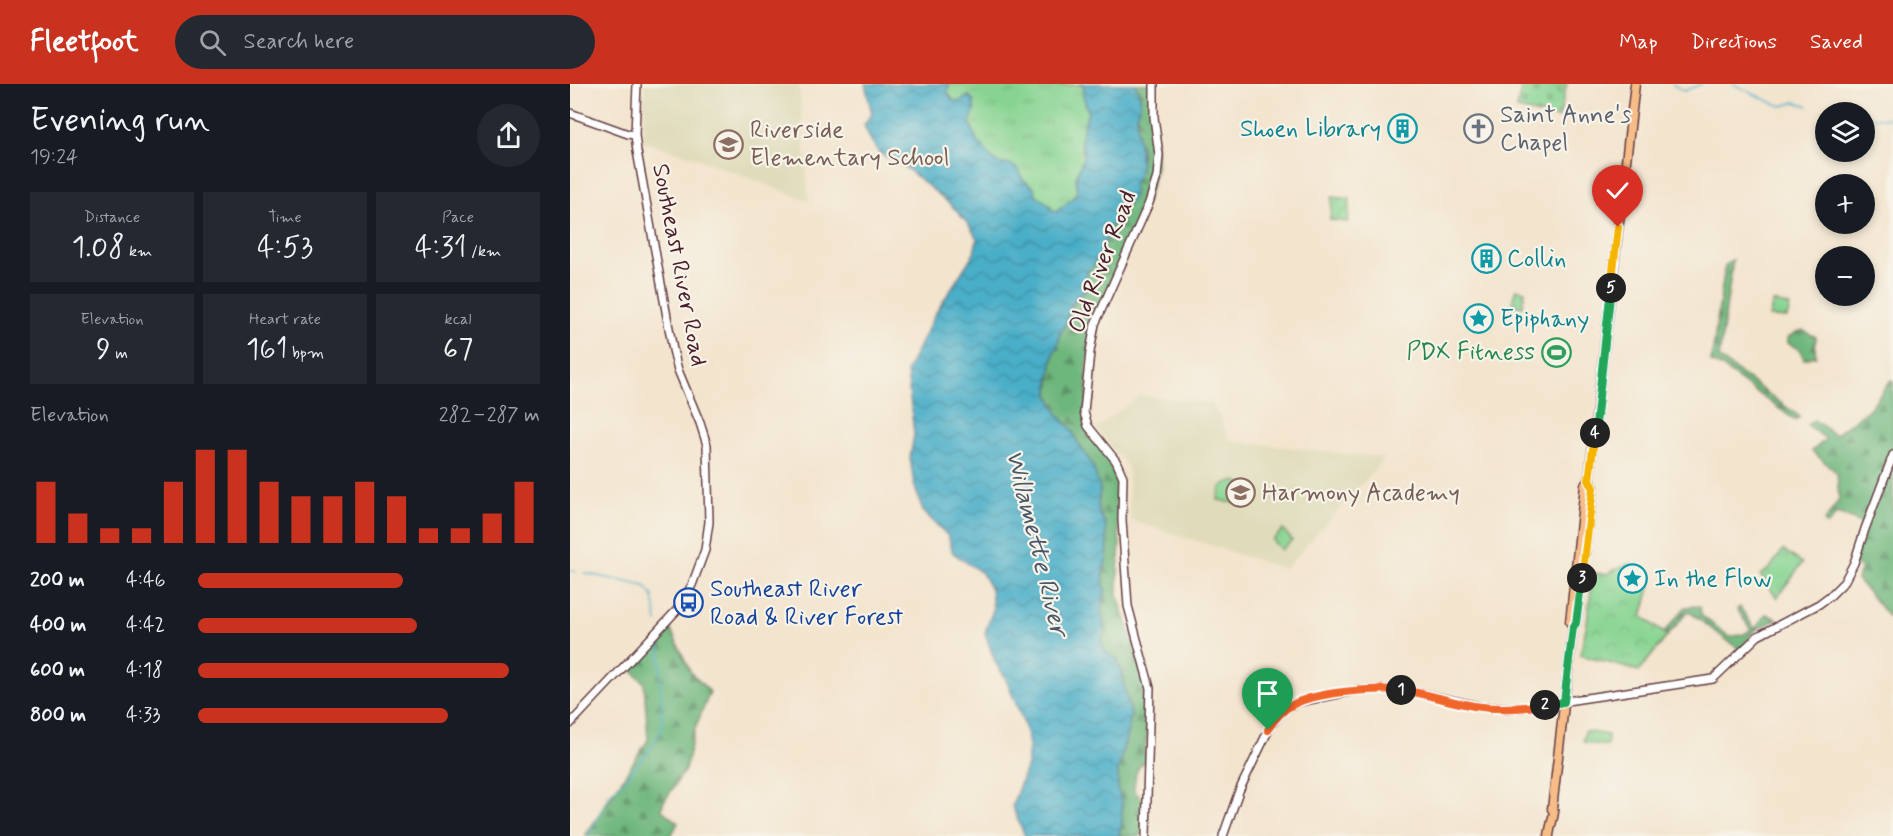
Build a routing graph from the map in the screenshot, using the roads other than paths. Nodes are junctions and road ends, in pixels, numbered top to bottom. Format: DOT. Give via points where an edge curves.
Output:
graph roads {
  1 [pos="637,84"];
  2 [pos="1154,84"];
  3 [pos="1635,84"];
  4 [pos="570,113"];
  5 [pos="635,135"];
  6 [pos="1893,455"];
  7 [pos="1564,702"];
  8 [pos="570,724"];
  9 [pos="1146,836"];
  10 [pos="1223,836"];
  11 [pos="1549,836"];
  1 -- 5 [label="street, Southeast River Road"];
  2 -- 9 [label="street, Old River Road" via="1159,155 1156,177 1149,203 1095,324 1084,412 1088,426 1123,477 1128,606 1150,688"];
  3 -- 7 [label="main road" via="1589,480 1593,488"];
  4 -- 5 [label="street"];
  5 -- 8 [label="street, Southeast River Road" via="673,350 706,445 709,530 697,572 677,610"];
  6 -- 7 [label="street" via="1854,563 1846,578 1824,601 1758,636 1711,680"];
  7 -- 10 [label="street" via="1520,708 1482,707 1384,689 1299,702 1271,724 1239,791"];
  7 -- 11 [label="main road"];
}
